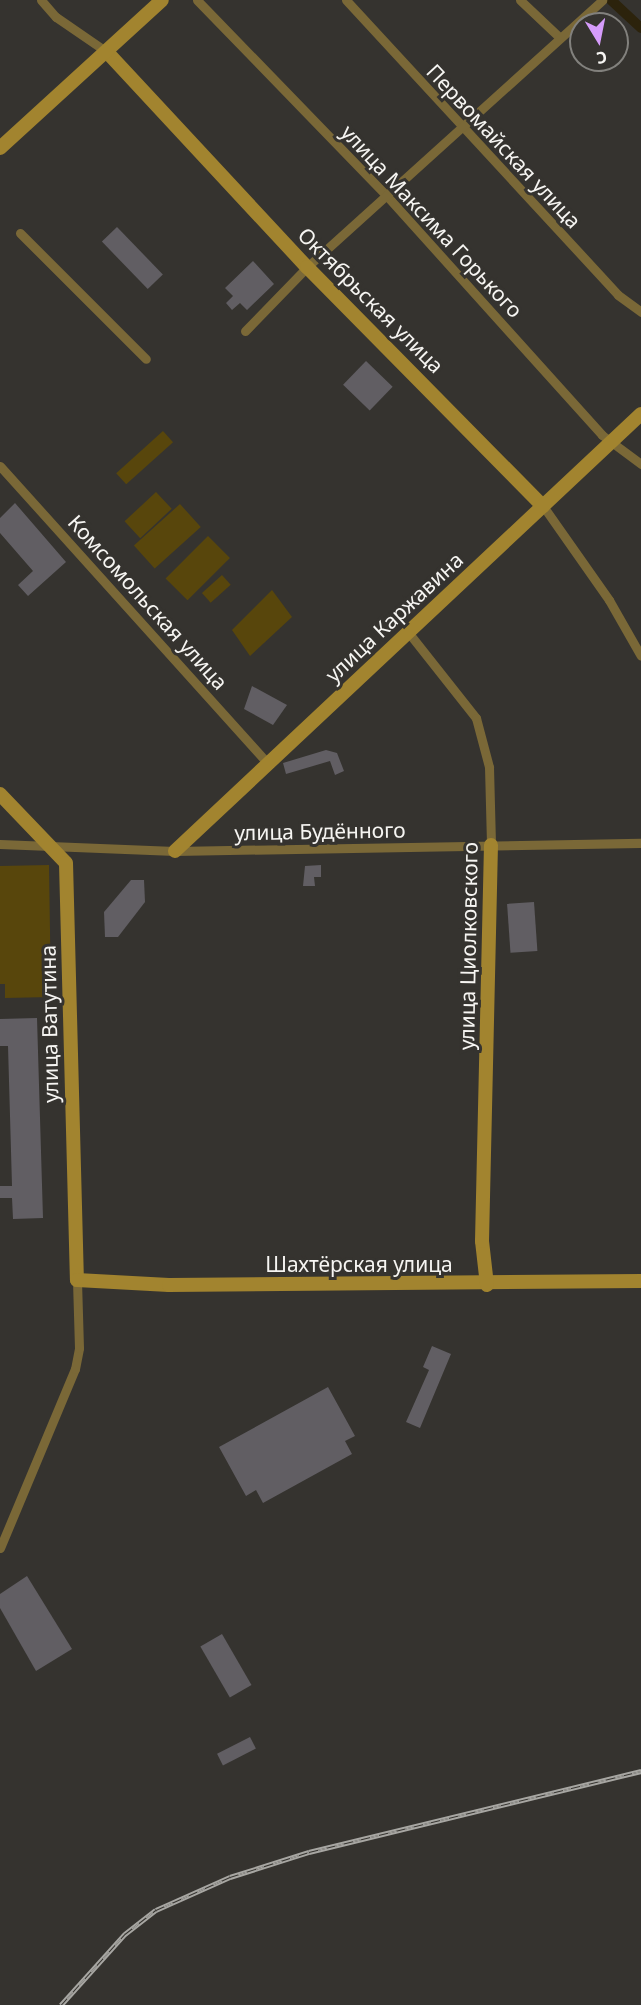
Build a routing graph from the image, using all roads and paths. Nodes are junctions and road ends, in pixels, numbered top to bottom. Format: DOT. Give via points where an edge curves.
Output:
graph roads {
  1 [pos="41,0"];
  2 [pos="162,0"];
  3 [pos="197,0"];
  4 [pos="346,0"];
  5 [pos="520,0"];
  6 [pos="602,0"];
  7 [pos="563,35"];
  8 [pos="107,52"];
  9 [pos="462,129"];
  10 [pos="0,148"];
  11 [pos="386,195"];
  12 [pos="20,233"];
  13 [pos="307,267"];
  14 [pos="641,312"];
  15 [pos="245,332"];
  16 [pos="146,359"];
  17 [pos="641,414"];
  18 [pos="613,440"];
  19 [pos="641,465"];
  20 [pos="0,466"];
  21 [pos="543,506"];
  22 [pos="408,632"];
  23 [pos="641,656"];
  24 [pos="268,764"];
  25 [pos="0,794"];
  26 [pos="641,843"];
  27 [pos="0,844"];
  28 [pos="491,845"];
  29 [pos="52,847"];
  30 [pos="175,851"];
  31 [pos="77,1280"];
  32 [pos="641,1281"];
  33 [pos="487,1285"];
  34 [pos="0,1548"];
  1 -- 8 [label="street, Октябрьская улица" via="56,17"];
  2 -- 8 [label="street"];
  3 -- 11 [label="street, улица Максима Горького"];
  4 -- 9 [label="street, Первомайская улица"];
  5 -- 7 [label="street"];
  6 -- 7 [label="street"];
  7 -- 9 [label="street"];
  8 -- 10 [label="street"];
  8 -- 13 [label="street, Октябрьская улица"];
  9 -- 11 [label="street"];
  9 -- 14 [label="street, Первомайская улица" via="618,295"];
  11 -- 13 [label="street"];
  11 -- 18 [label="street, улица Максима Горького" via="602,435"];
  12 -- 16 [label="street"];
  13 -- 15 [label="street"];
  13 -- 21 [label="street, Октябрьская улица"];
  17 -- 18 [label="street, улица Каржавина"];
  18 -- 19 [label="street, улица Максима Горького"];
  18 -- 21 [label="street, улица Каржавина"];
  20 -- 24 [label="street, Комсомольская улица"];
  21 -- 22 [label="street, улица Каржавина"];
  21 -- 23 [label="street, Октябрьская улица" via="609,600"];
  22 -- 24 [label="street, улица Каржавина"];
  22 -- 28 [label="street, улица Циолковского" via="476,718 489,767"];
  24 -- 30 [label="street, улица Каржавина"];
  25 -- 29 [label="street, улица Ватутина"];
  26 -- 28 [label="street, улица Будённого"];
  27 -- 29 [label="street, улица Будённого"];
  28 -- 30 [label="street, улица Будённого"];
  28 -- 33 [label="street, улица Циолковского" via="482,1241"];
  29 -- 30 [label="street, улица Будённого"];
  29 -- 31 [label="street, улица Ватутина" via="66,863"];
  31 -- 33 [label="street, Шахтёрская улица" via="111,1285"];
  31 -- 34 [label="street" via="80,1348 75,1369"];
  32 -- 33 [label="street, Шахтёрская улица"];
}
